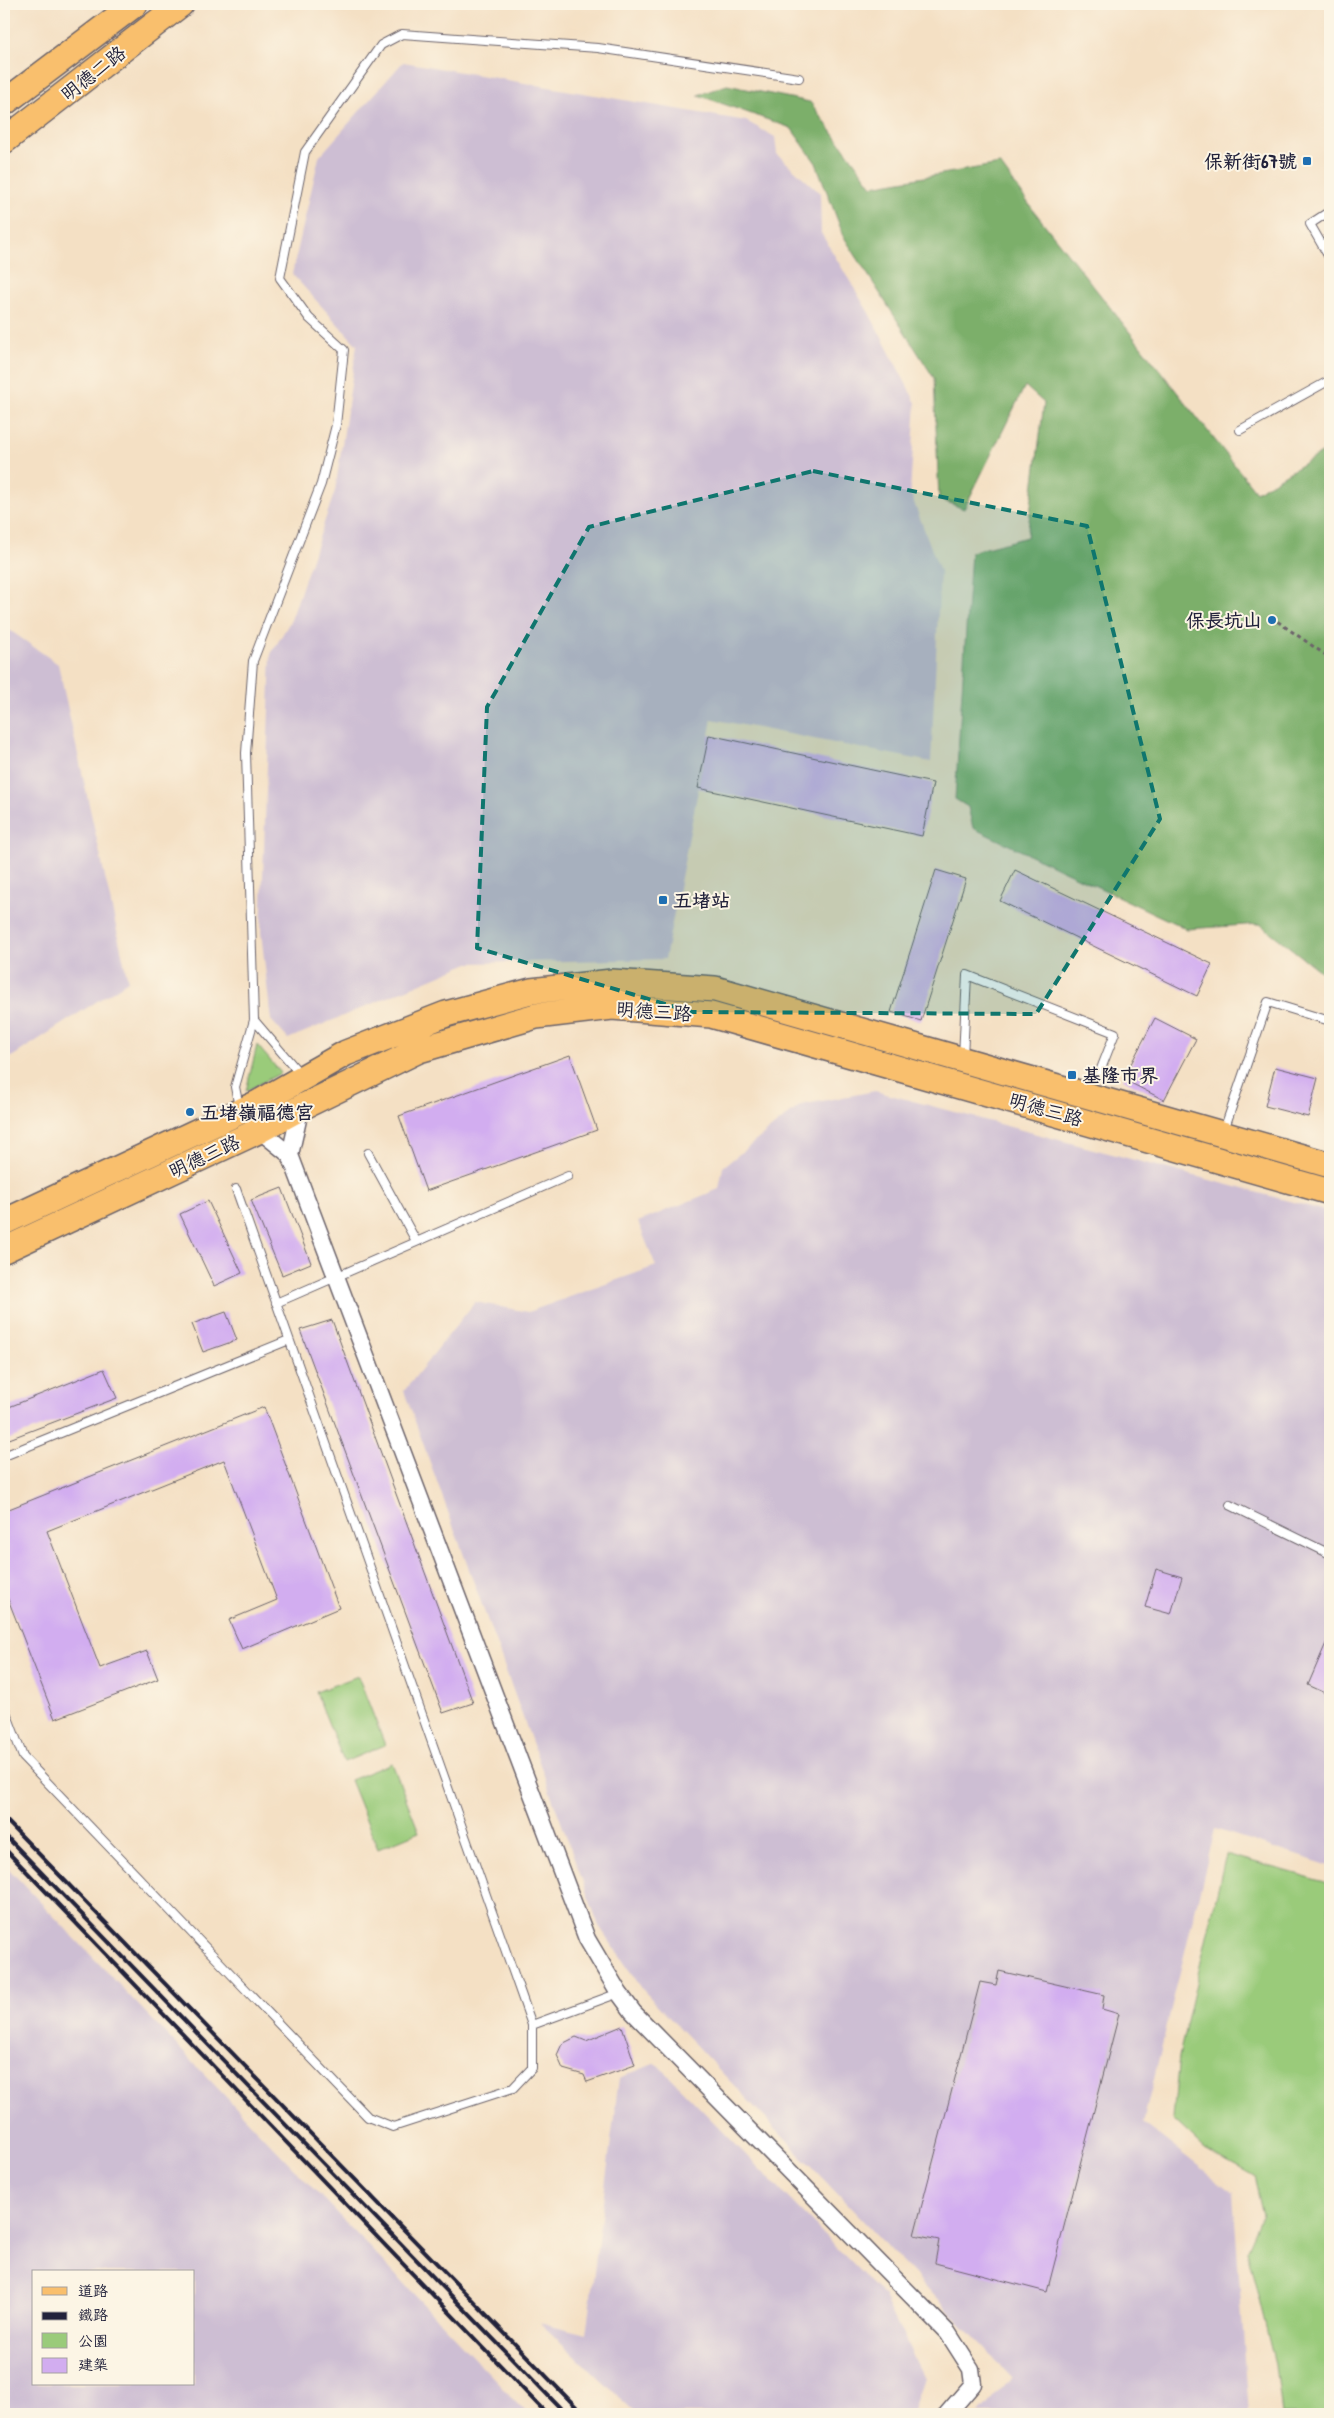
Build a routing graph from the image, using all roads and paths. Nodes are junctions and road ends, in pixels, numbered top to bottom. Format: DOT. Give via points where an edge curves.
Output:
graph roads {
  1 [pos="136,4"];
  2 [pos="181,4"];
  3 [pos="799,78"];
  4 [pos="4,103"];
  5 [pos="4,140"];
  6 [pos="1330,211"];
  7 [pos="1330,259"];
  8 [pos="1330,380"];
  9 [pos="1240,430"];
  10 [pos="1271,616"];
  11 [pos="1330,658"];
  12 [pos="254,1020"];
  13 [pos="1330,1021"];
  14 [pos="963,1059"];
  15 [pos="1099,1074"];
  16 [pos="302,1077"];
  17 [pos="956,1083"];
  18 [pos="302,1107"];
  19 [pos="240,1112"];
  20 [pos="258,1131"];
  21 [pos="1223,1134"];
  22 [pos="368,1153"];
  23 [pos="290,1156"];
  24 [pos="1330,1165"];
  25 [pos="568,1176"];
  26 [pos="236,1189"];
  27 [pos="1330,1192"];
  28 [pos="4,1222"];
  29 [pos="416,1241"];
  30 [pos="4,1250"];
  31 [pos="336,1277"];
  32 [pos="276,1302"];
  33 [pos="289,1340"];
  34 [pos="4,1456"];
  35 [pos="1230,1505"];
  36 [pos="1330,1554"];
  37 [pos="4,1707"];
  38 [pos="619,1993"];
  39 [pos="532,2025"];
  40 [pos="946,2414"];
  1 -- 4 [label="main road, 明德二路"];
  2 -- 5 [label="main road, 明德二路"];
  3 -- 12 [label="lane, 明德三路" via="598,48 402,34 381,45 305,152 280,278 309,318 344,350 336,425 321,484 253,661 246,753"];
  6 -- 7 [label="lane" via="1310,224"];
  8 -- 9 [label="lane"];
  10 -- 11 [label="path"];
  12 -- 16 [label="lane"];
  12 -- 19 [label="lane, 明德三路" via="235,1086"];
  13 -- 21 [label="lane" via="1268,1002"];
  14 -- 15 [label="lane" via="967,975 1115,1033"];
  14 -- 16 [label="main road, 明德三路" via="715,990 612,982 531,991 446,1014 346,1053"];
  14 -- 17 [label="main road"];
  14 -- 21 [label="main road, 明德三路"];
  16 -- 18 [label="street"];
  16 -- 19 [label="main road, 明德三路"];
  17 -- 18 [label="main road, 明德三路" via="711,1014 612,1007 536,1016 454,1038 419,1050"];
  17 -- 27 [label="main road, 明德三路"];
  18 -- 20 [label="main road, 明德三路"];
  18 -- 23 [label="street"];
  19 -- 20 [label="street"];
  19 -- 28 [label="main road, 明德三路"];
  20 -- 23 [label="street"];
  20 -- 30 [label="main road, 明德三路"];
  21 -- 24 [label="main road, 明德三路"];
  22 -- 29 [label="lane"];
  23 -- 31 [label="street"];
  25 -- 29 [label="lane"];
  26 -- 32 [label="lane"];
  29 -- 31 [label="lane"];
  31 -- 32 [label="lane"];
  31 -- 38 [label="street" via="587,1939"];
  32 -- 33 [label="lane"];
  33 -- 34 [label="lane"];
  33 -- 39 [label="lane"];
  35 -- 36 [label="lane"];
  37 -- 39 [label="lane" via="23,1757 368,2117 393,2127 513,2088 532,2068"];
  38 -- 39 [label="lane"];
  38 -- 40 [label="street" via="633,2012 948,2333 971,2370 973,2384"];
}
